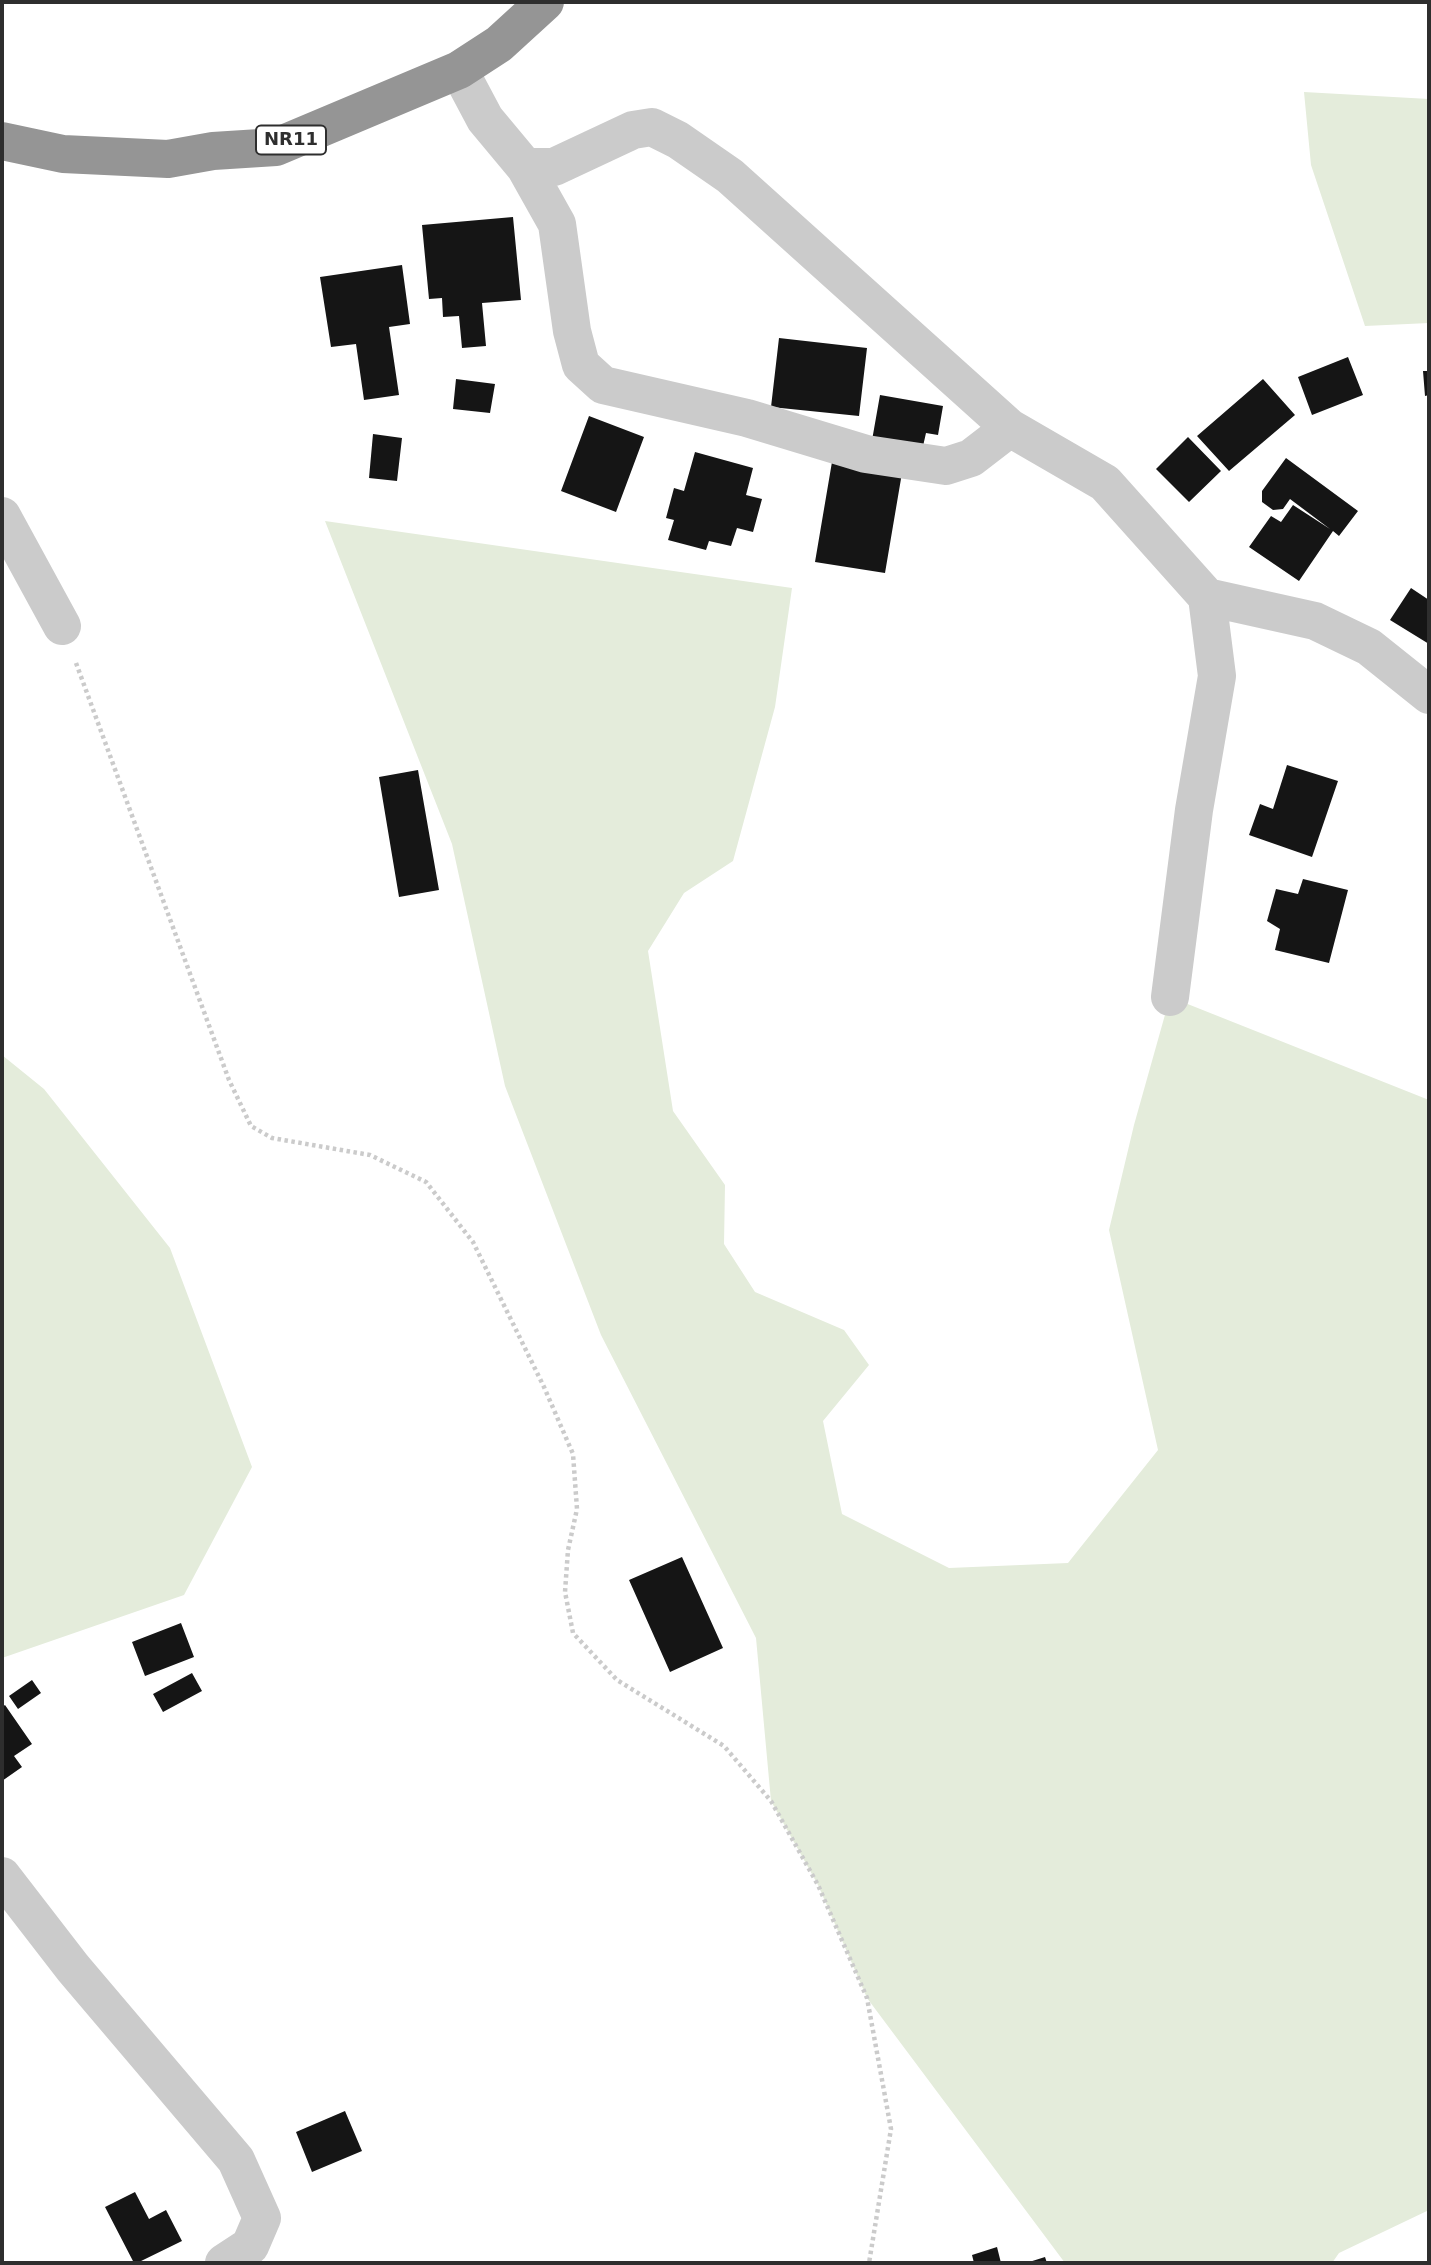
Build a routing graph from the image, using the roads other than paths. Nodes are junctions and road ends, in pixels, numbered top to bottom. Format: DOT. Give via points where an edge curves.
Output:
graph roads {
  1 [pos="545,2"];
  2 [pos="459,70"];
  3 [pos="2,141"];
  4 [pos="525,167"];
  5 [pos="1010,428"];
  6 [pos="2,516"];
  7 [pos="1208,597"];
  8 [pos="62,626"];
  9 [pos="1429,695"];
  10 [pos="1170,997"];
  11 [pos="2,1876"];
  12 [pos="224,2263"];
  1 -- 2 [label="highway, NR11" via="499,44"];
  2 -- 3 [label="highway, NR11" via="276,146 167,159 62,154"];
  2 -- 4 [label="street" via="485,120"];
  4 -- 5 [label="street" via="554,167 633,130 652,127 678,140 730,176"];
  4 -- 5 [label="street" via="557,224 581,365 603,385 747,418 866,454 946,466 971,458"];
  5 -- 7 [label="street" via="1105,483"];
  6 -- 8 [label="street"];
  7 -- 9 [label="street" via="1315,621 1368,647"];
  7 -- 10 [label="street" via="1217,676"];
  11 -- 12 [label="street" via="82,1979 236,2160 262,2218 250,2246"];
}
